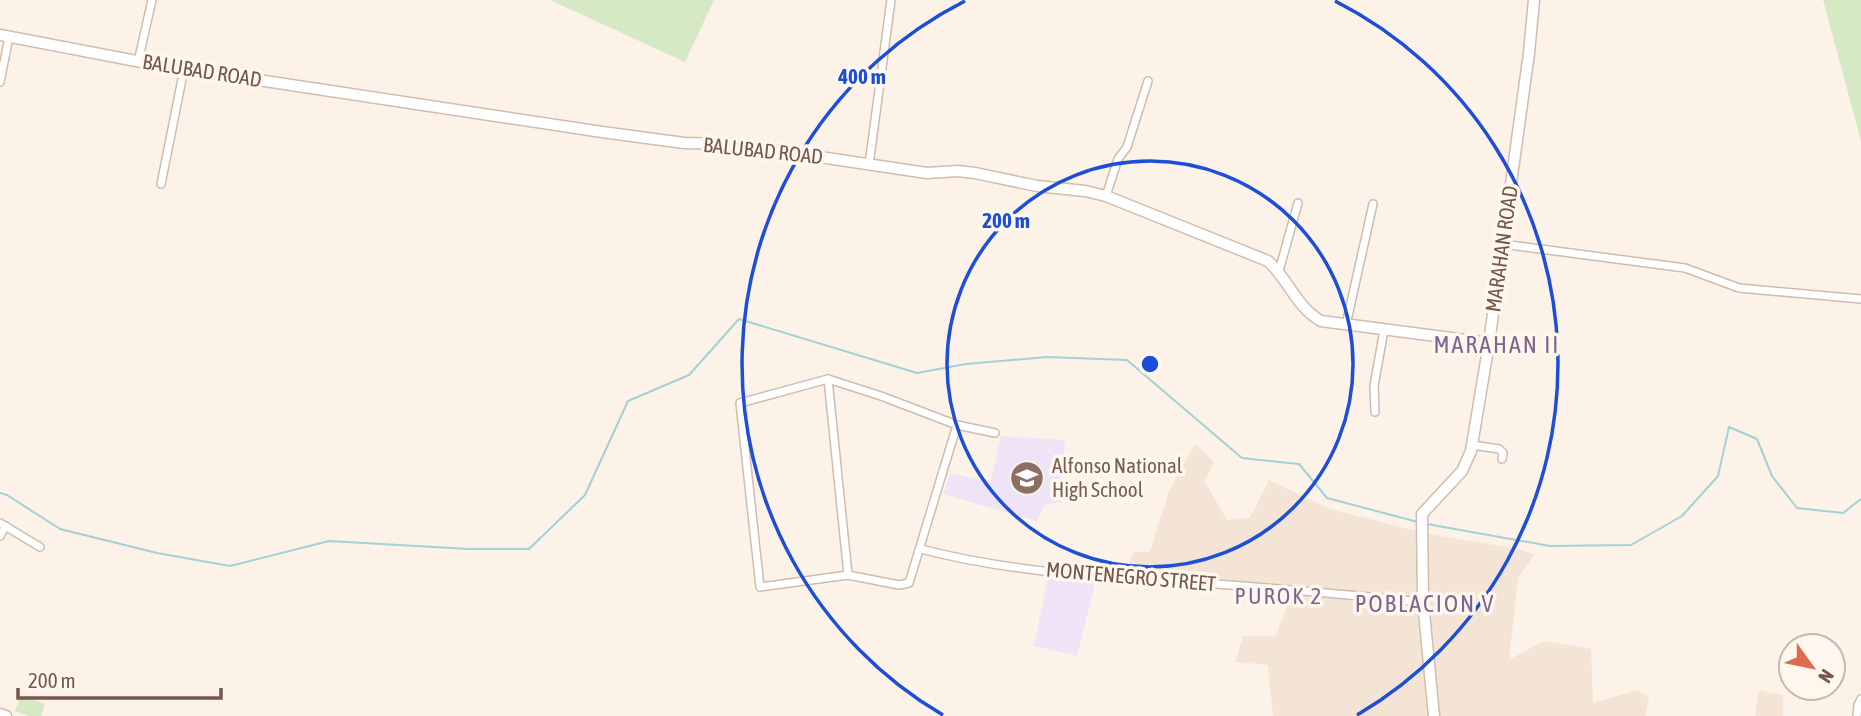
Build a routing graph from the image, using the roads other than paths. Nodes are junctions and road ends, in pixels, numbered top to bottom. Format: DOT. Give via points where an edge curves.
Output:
graph roads {
  1 [pos="152,0"];
  2 [pos="891,0"];
  3 [pos="1534,0"];
  4 [pos="4,36"];
  5 [pos="138,62"];
  6 [pos="184,69"];
  7 [pos="1148,81"];
  8 [pos="0,82"];
  9 [pos="869,165"];
  10 [pos="161,184"];
  11 [pos="1106,196"];
  12 [pos="1298,203"];
  13 [pos="1373,204"];
  14 [pos="1502,244"];
  15 [pos="1279,271"];
  16 [pos="1861,299"];
  17 [pos="1346,325"];
  18 [pos="1384,330"];
  19 [pos="1489,343"];
  20 [pos="828,379"];
  21 [pos="1375,412"];
  22 [pos="957,425"];
  23 [pos="995,433"];
  24 [pos="1472,445"];
  25 [pos="1502,459"];
  26 [pos="3,525"];
  27 [pos="0,536"];
  28 [pos="40,547"];
  29 [pos="921,550"];
  30 [pos="848,575"];
  31 [pos="1423,602"];
  32 [pos="1861,699"];
  33 [pos="0,714"];
  34 [pos="6,716"];
  35 [pos="1434,716"];
  36 [pos="1857,716"];
  1 -- 5 [label="street"];
  2 -- 9 [label="street"];
  3 -- 14 [label="street, MARAHAN ROAD"];
  4 -- 5 [label="street, BALUBAD ROAD"];
  4 -- 8 [label="street"];
  5 -- 6 [label="street, BALUBAD ROAD"];
  6 -- 9 [label="street, BALUBAD ROAD" via="602,132 733,144"];
  6 -- 10 [label="street"];
  7 -- 11 [label="street" via="1128,147 1118,159"];
  9 -- 11 [label="street, BALUBAD ROAD" via="927,173 975,173"];
  11 -- 15 [label="street, BALUBAD ROAD" via="1255,254"];
  12 -- 15 [label="street"];
  13 -- 17 [label="street"];
  14 -- 16 [label="street" via="1685,268 1738,289"];
  14 -- 19 [label="street, MARAHAN ROAD"];
  15 -- 17 [label="street, BALUBAD ROAD" via="1311,316"];
  17 -- 18 [label="street, BALUBAD ROAD"];
  18 -- 19 [label="street, BALUBAD ROAD"];
  18 -- 21 [label="street" via="1374,386"];
  19 -- 24 [label="street, MARAHAN ROAD"];
  20 -- 22 [label="street"];
  20 -- 30 [label="street"];
  20 -- 30 [label="street" via="740,403 760,587"];
  22 -- 23 [label="street"];
  22 -- 29 [label="street"];
  24 -- 25 [label="street" via="1499,449"];
  24 -- 31 [label="street, MARAHAN ROAD" via="1462,471 1424,509"];
  26 -- 27 [label="street"];
  26 -- 28 [label="street"];
  29 -- 30 [label="street" via="905,585"];
  29 -- 31 [label="street, MONTENEGRO STREET" via="1064,573"];
  31 -- 35 [label="street"];
  32 -- 36 [label="street"];
  33 -- 34 [label="street"];
}
